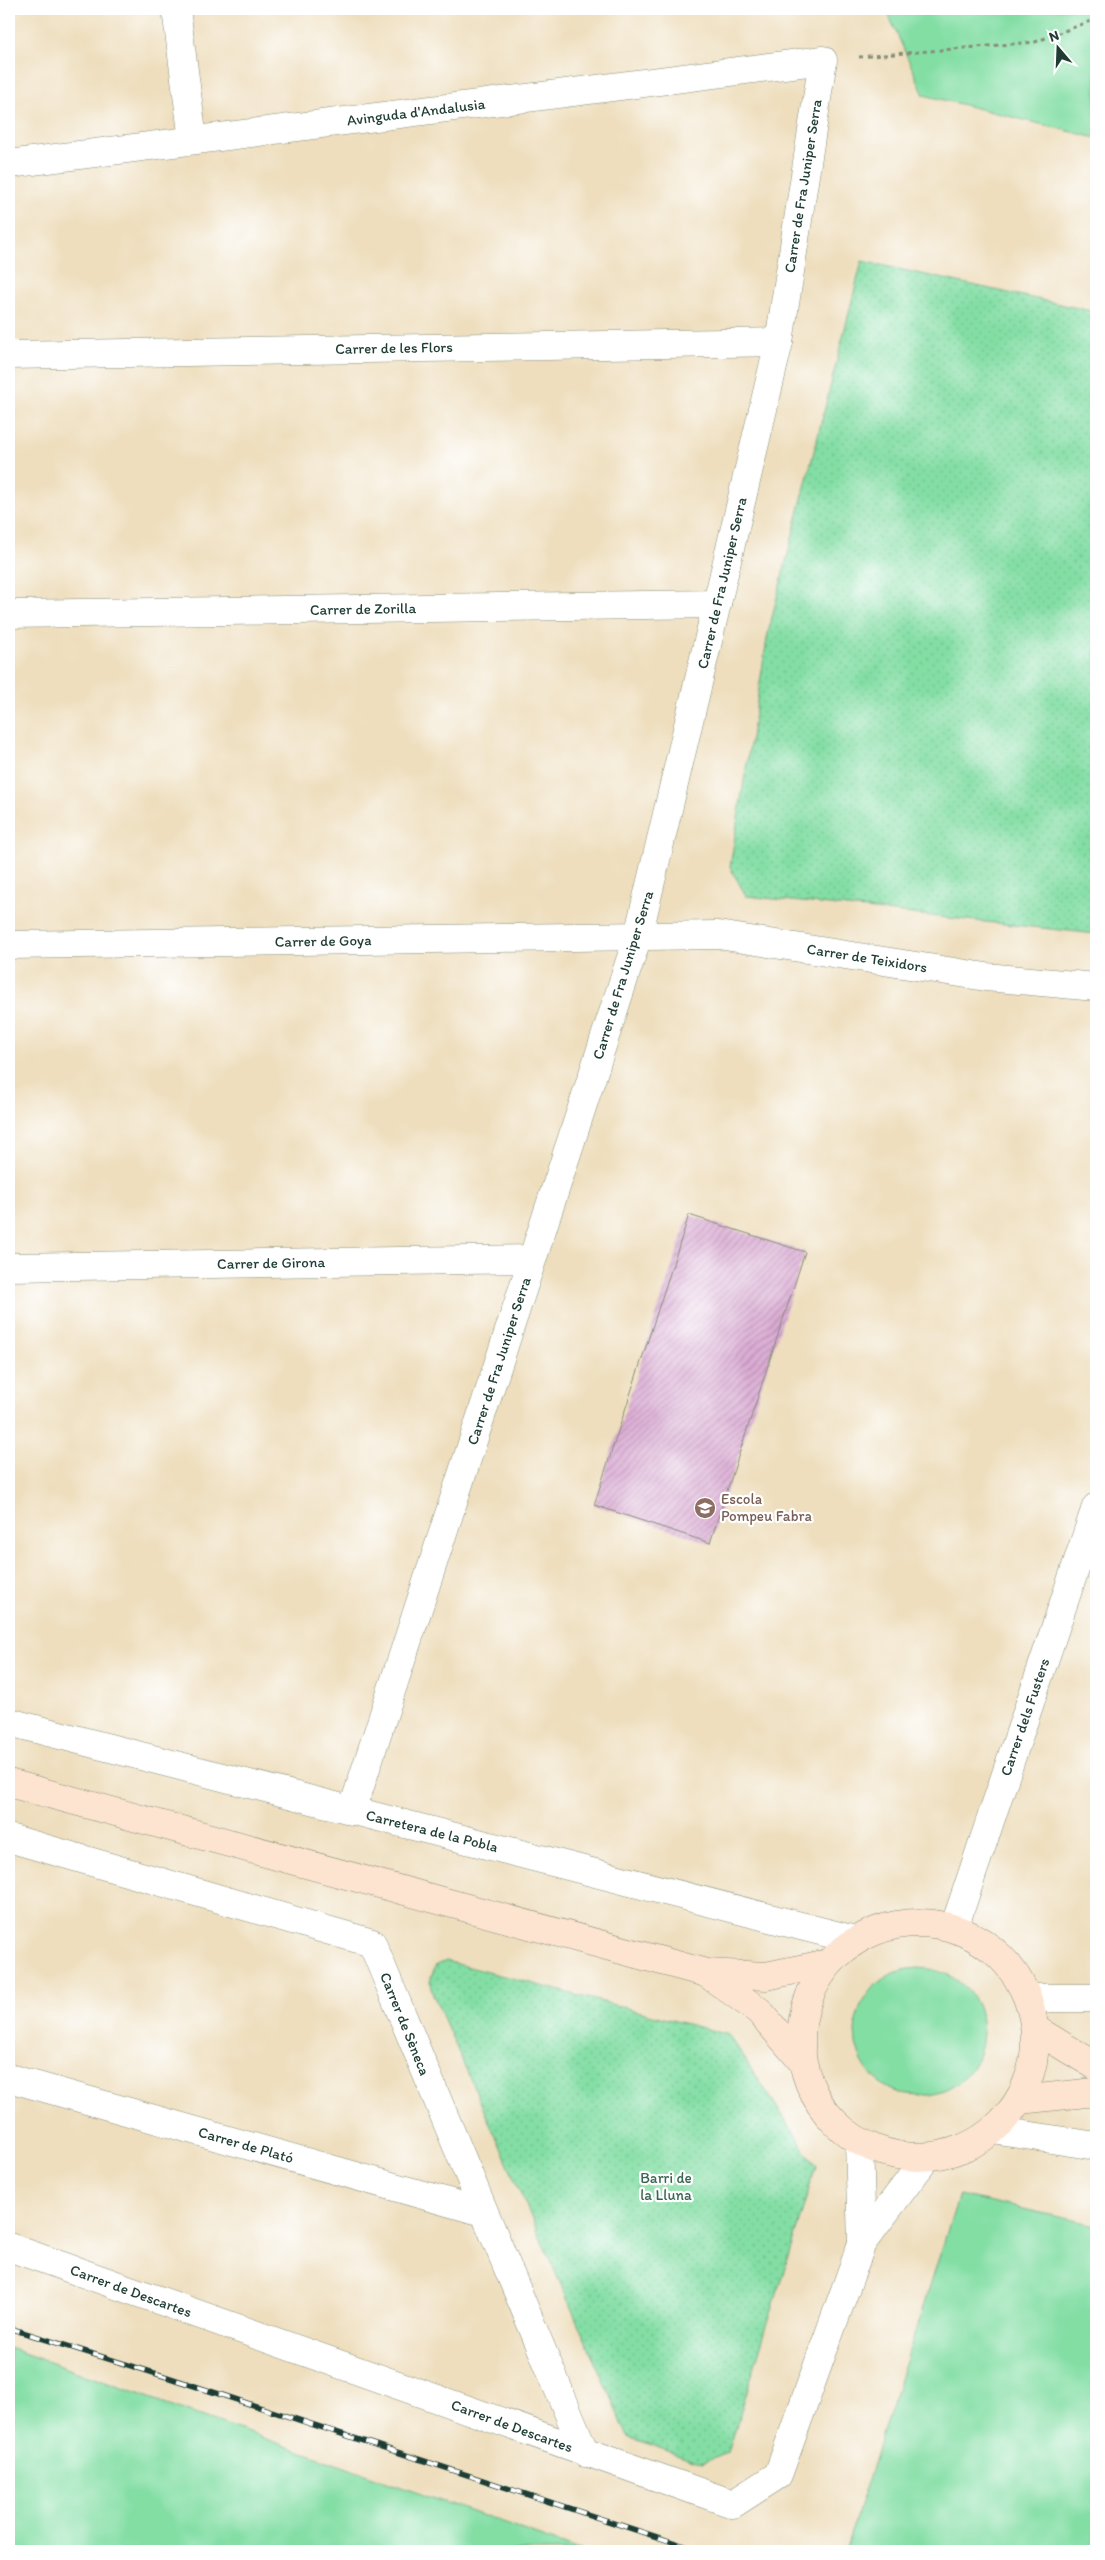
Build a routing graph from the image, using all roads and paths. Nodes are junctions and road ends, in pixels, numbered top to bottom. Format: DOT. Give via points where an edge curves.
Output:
graph roads {
  1 [pos="176,9"];
  2 [pos="1096,19"];
  3 [pos="823,60"];
  4 [pos="193,140"];
  5 [pos="9,164"];
  6 [pos="779,342"];
  7 [pos="9,355"];
  8 [pos="717,604"];
  9 [pos="9,614"];
  10 [pos="638,936"];
  11 [pos="9,946"];
  12 [pos="1096,988"];
  13 [pos="532,1259"];
  14 [pos="9,1268"];
  15 [pos="1096,1507"];
  16 [pos="9,1722"];
  17 [pos="9,1783"];
  18 [pos="352,1810"];
  19 [pos="9,1838"];
  20 [pos="954,1928"];
  21 [pos="855,1940"];
  22 [pos="829,1963"];
  23 [pos="706,1974"];
  24 [pos="1028,1998"];
  25 [pos="1096,1998"];
  26 [pos="1035,2029"];
  27 [pos="802,2061"];
  28 [pos="1096,2066"];
  29 [pos="9,2078"];
  30 [pos="1096,2092"];
  31 [pos="1019,2100"];
  32 [pos="993,2130"];
  33 [pos="859,2142"];
  34 [pos="1096,2146"];
  35 [pos="927,2157"];
  36 [pos="483,2212"];
  37 [pos="862,2243"];
  38 [pos="9,2247"];
  39 [pos="585,2453"];
  1 -- 4 [label="street"];
  2 -- 3 [label="path" via="1035,42"];
  3 -- 4 [label="street, Avinguda d'Andalusia"];
  3 -- 6 [label="street, Carrer de Fra Juniper Serra"];
  4 -- 5 [label="street, Avinguda d'Andalusia"];
  6 -- 7 [label="street, Carrer de les Flors"];
  6 -- 8 [label="street, Carrer de Fra Juniper Serra"];
  8 -- 9 [label="street, Carrer de Zorilla"];
  8 -- 10 [label="street, Carrer de Fra Juniper Serra"];
  10 -- 11 [label="street, Carrer de Goya"];
  10 -- 12 [label="street, Carrer de Teixidors" via="718,935 986,977"];
  10 -- 13 [label="street, Carrer de Fra Juniper Serra"];
  13 -- 14 [label="street, Carrer de Girona"];
  13 -- 18 [label="street, Carrer de Fra Juniper Serra"];
  15 -- 20 [label="street, Carrer dels Fusters"];
  16 -- 18 [label="street, Carretera de la Pobla"];
  17 -- 23 [label="street"];
  18 -- 21 [label="street, Carretera de la Pobla"];
  19 -- 36 [label="street, Carrer de Sèneca" via="372,1943"];
  20 -- 21 [label="street" via="920,1923 895,1926"];
  20 -- 24 [label="street" via="985,1943 998,1955 1011,1968"];
  21 -- 22 [label="street"];
  22 -- 23 [label="street" via="766,1976"];
  22 -- 27 [label="street" via="810,1992 801,2026"];
  23 -- 27 [label="street" via="759,2012"];
  24 -- 25 [label="street"];
  24 -- 26 [label="street"];
  26 -- 28 [label="street"];
  26 -- 31 [label="street" via="1032,2066"];
  27 -- 33 [label="street" via="812,2094 832,2121"];
  29 -- 36 [label="street, Carrer de Plató"];
  30 -- 31 [label="street"];
  31 -- 32 [label="street"];
  32 -- 34 [label="street"];
  32 -- 35 [label="street" via="962,2149"];
  33 -- 35 [label="street" via="892,2155"];
  33 -- 37 [label="street, Carrer de Descartes"];
  35 -- 37 [label="street, Carrer de Descartes"];
  36 -- 39 [label="street, Carrer de Sèneca"];
  37 -- 39 [label="street, Carrer de Descartes" via="778,2475 733,2504"];
  38 -- 39 [label="street, Carrer de Descartes"];
}
